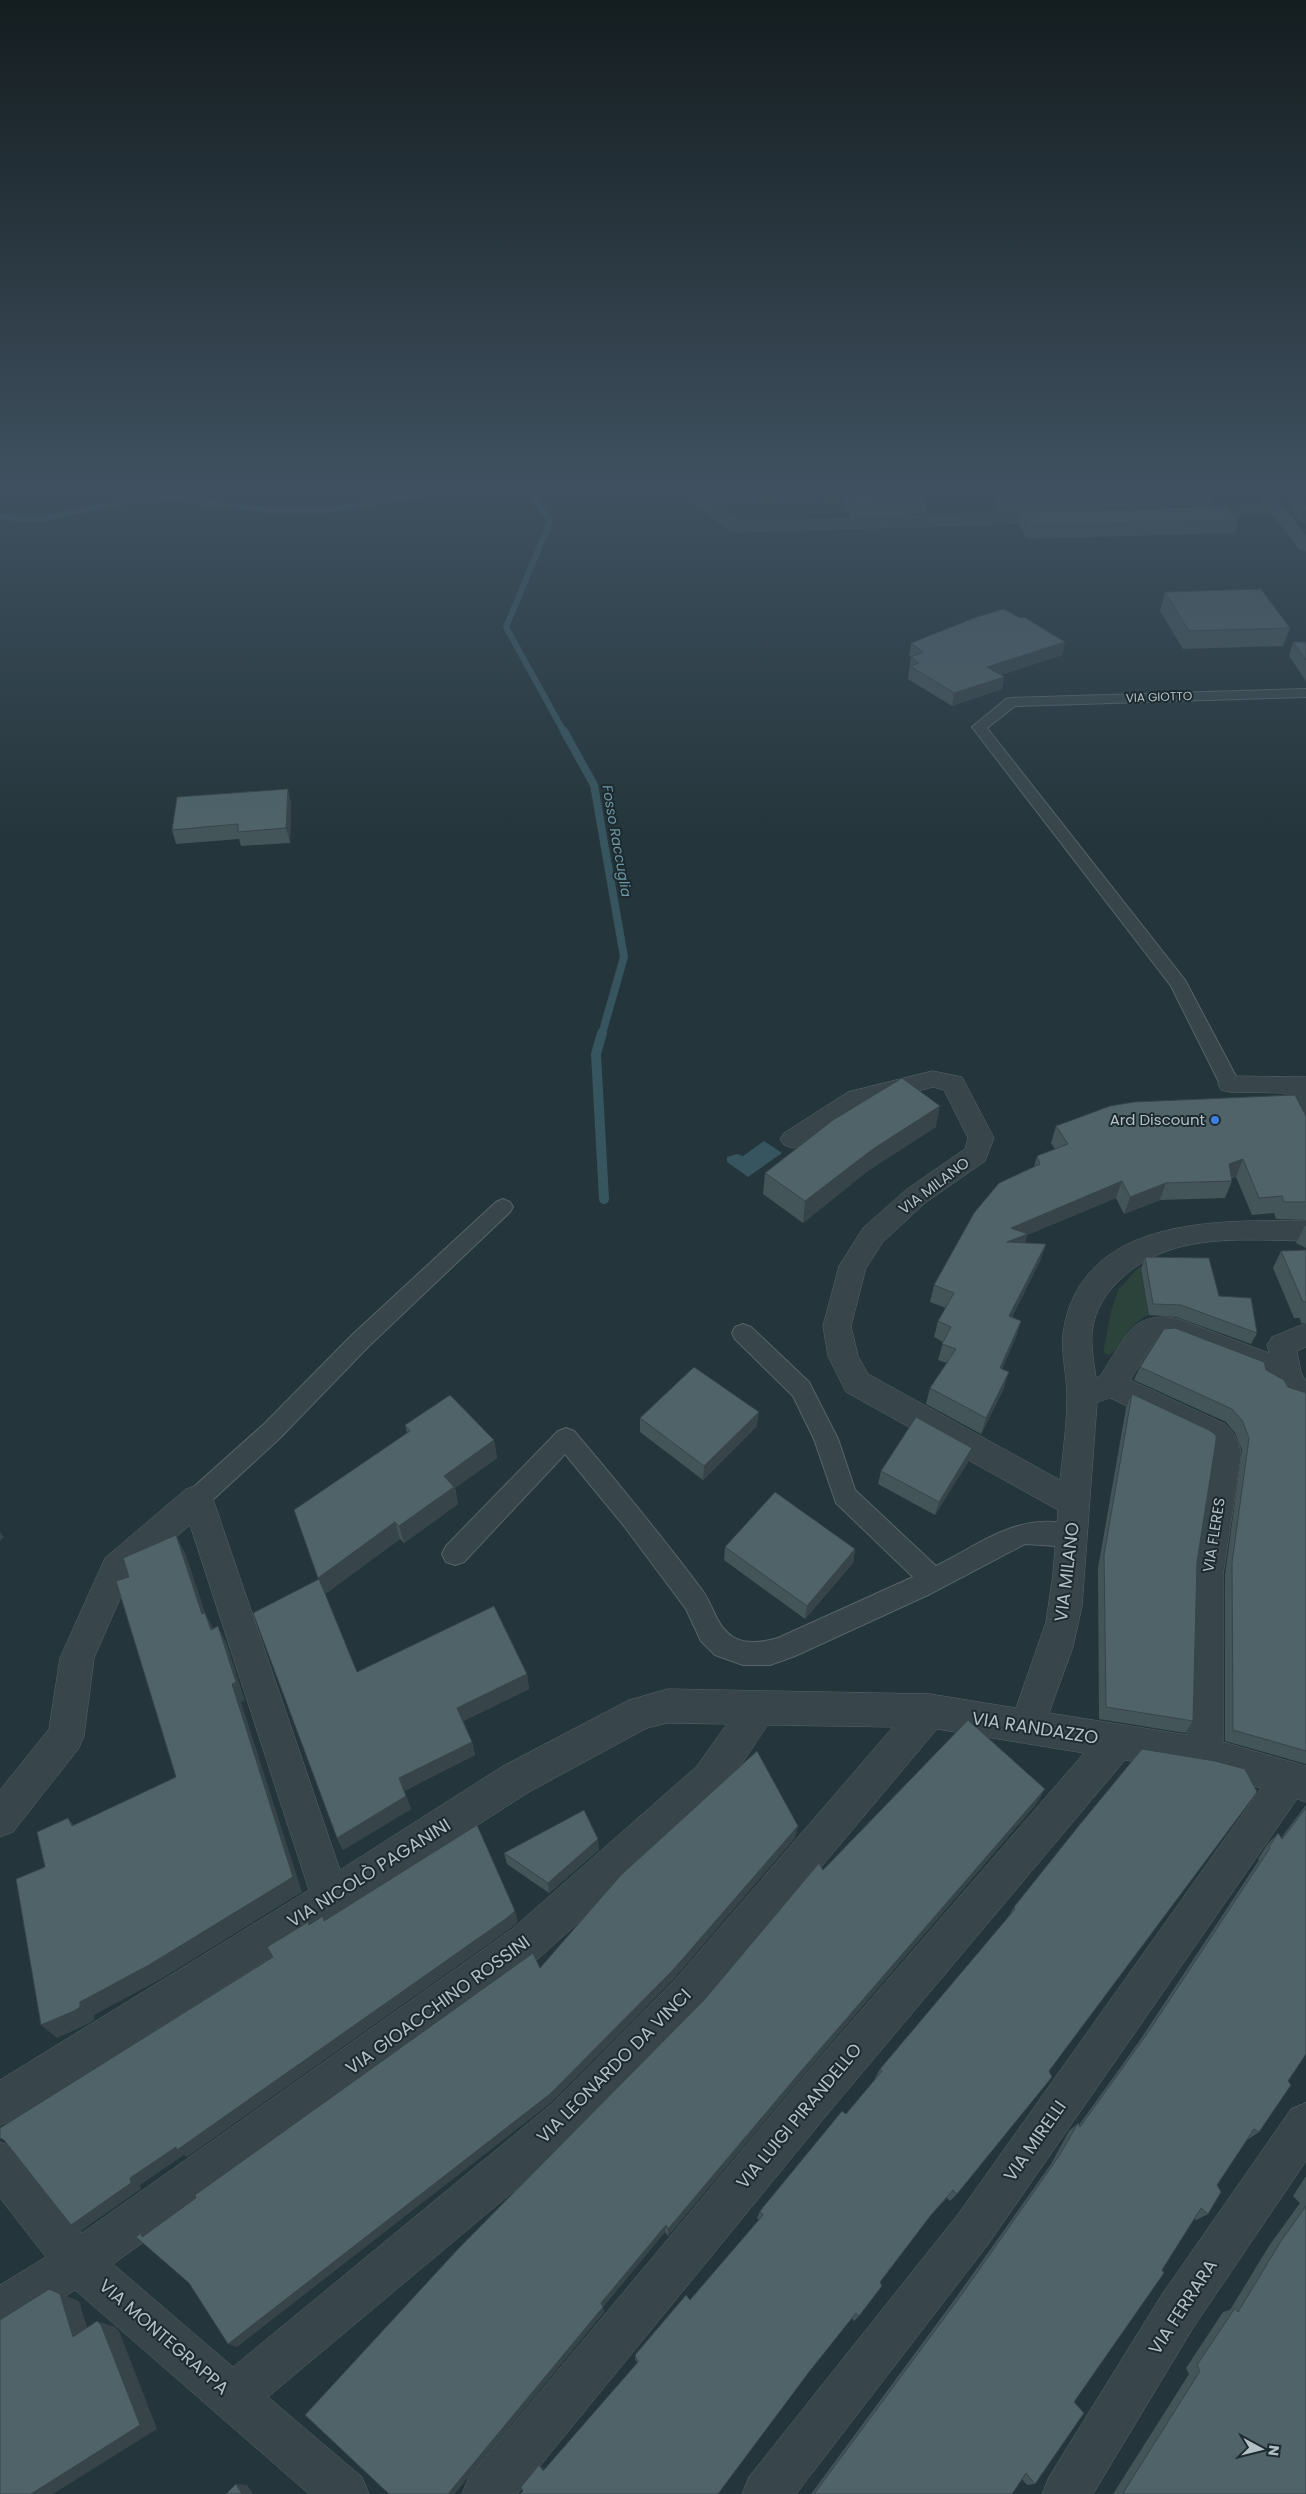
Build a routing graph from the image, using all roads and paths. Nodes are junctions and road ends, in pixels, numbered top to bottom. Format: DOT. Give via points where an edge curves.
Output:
graph roads {
  1 [pos="1306,693"];
  2 [pos="1230,1084"];
  3 [pos="1299,1085"];
  4 [pos="1306,1110"];
  5 [pos="794,1139"];
  6 [pos="503,1207"];
  7 [pos="1306,1231"];
  8 [pos="743,1332"];
  9 [pos="1306,1334"];
  10 [pos="1286,1372"];
  11 [pos="1111,1384"];
  12 [pos="1082,1396"];
  13 [pos="1306,1396"];
  14 [pos="197,1499"];
  15 [pos="1074,1504"];
  16 [pos="1073,1536"];
  17 [pos="455,1554"];
  18 [pos="932,1579"];
  19 [pos="760,1707"];
  20 [pos="930,1711"];
  21 [pos="1027,1726"];
  22 [pos="1118,1741"];
  23 [pos="1205,1756"];
  24 [pos="1298,1781"];
  25 [pos="0,1819"];
  26 [pos="331,1898"];
  27 [pos="0,2104"];
  28 [pos="1306,2124"];
  29 [pos="0,2164"];
  30 [pos="78,2263"];
  31 [pos="0,2311"];
  32 [pos="232,2397"];
  33 [pos="345,2494"];
  34 [pos="486,2494"];
  35 [pos="766,2494"];
  36 [pos="1066,2494"];
  1 -- 2 [label="lane, VIA GIOTTO" via="1011,702 979,727 1179,984"];
  2 -- 3 [label="street"];
  3 -- 4 [label="street"];
  5 -- 15 [label="street, VIA MILANO" via="857,1098 933,1079 953,1083 981,1138 976,1154 916,1196 873,1235 853,1266 837,1326 842,1356 857,1383"];
  6 -- 14 [label="lane" via="360,1342 272,1431"];
  7 -- 12 [label="street, VIA MILANO" via="1187,1234 1137,1251 1118,1263 1091,1294 1082,1313 1078,1333"];
  8 -- 18 [label="lane" via="800,1389 826,1439 846,1496"];
  9 -- 10 [label="street" via="1282,1344"];
  10 -- 11 [label="street" via="1171,1328 1159,1328 1140,1338"];
  10 -- 13 [label="street" via="1292,1388"];
  11 -- 12 [label="street"];
  11 -- 23 [label="street, VIA FLERES" via="1214,1433 1225,1447 1207,1575"];
  12 -- 15 [label="street, VIA MILANO"];
  14 -- 25 [label="street" via="117,1568 77,1658 66,1736"];
  14 -- 26 [label="street"];
  15 -- 16 [label="street, VIA MILANO"];
  16 -- 18 [label="lane" via="1026,1533"];
  16 -- 21 [label="street, VIA MILANO" via="1062,1622"];
  17 -- 18 [label="lane" via="566,1438 633,1518 697,1604 709,1634 739,1653 771,1652 861,1614"];
  19 -- 20 [label="street, VIA RANDAZZO"];
  19 -- 26 [label="street, VIA NICOLÒ PAGANINI" via="668,1706 641,1712 516,1779"];
  19 -- 30 [label="street, VIA GIOACCHINO ROSSINI" via="710,1779 525,1944"];
  20 -- 21 [label="street, VIA RANDAZZO"];
  20 -- 32 [label="street, VIA LEONARDO DA VINCI" via="688,1995 568,2118"];
  21 -- 22 [label="street, VIA RANDAZZO"];
  22 -- 23 [label="street, VIA RANDAZZO"];
  22 -- 34 [label="street, VIA LUIGI PIRANDELLO" via="815,2096"];
  23 -- 24 [label="street, VIA RANDAZZO"];
  24 -- 35 [label="street, VIA MIRELLI" via="974,2228"];
  26 -- 27 [label="street, VIA NICOLÒ PAGANINI"];
  28 -- 36 [label="street, VIA FERRARA" via="1178,2312"];
  29 -- 30 [label="street, VIA MONTEGRAPPA"];
  30 -- 31 [label="street, VIA GIOACCHINO ROSSINI"];
  30 -- 32 [label="street, VIA MONTEGRAPPA"];
  32 -- 33 [label="street, VIA MONTEGRAPPA"];
}
